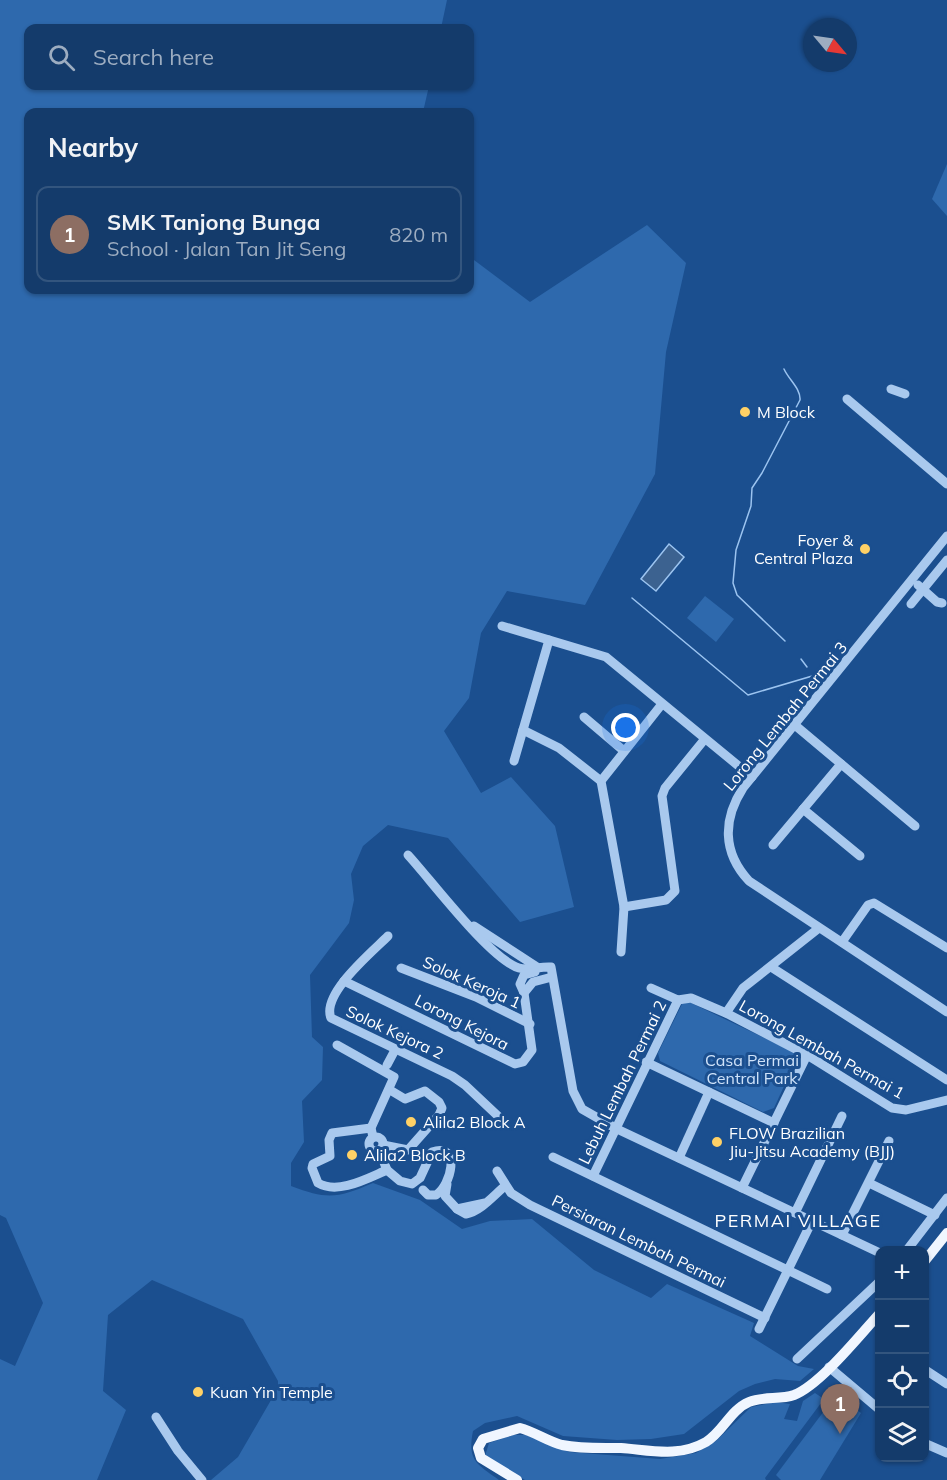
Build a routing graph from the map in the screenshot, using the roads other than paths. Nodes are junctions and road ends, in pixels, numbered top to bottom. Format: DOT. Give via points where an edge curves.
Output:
graph roads {
  1 [pos="891,389"];
  2 [pos="905,394"];
  3 [pos="847,399"];
  4 [pos="947,484"];
  5 [pos="947,536"];
  6 [pos="947,560"];
  7 [pos="912,580"];
  8 [pos="926,591"];
  9 [pos="911,604"];
  10 [pos="944,605"];
  11 [pos="502,626"];
  12 [pos="549,640"];
  13 [pos="662,704"];
  14 [pos="584,717"];
  15 [pos="796,726"];
  16 [pos="523,730"];
  17 [pos="704,740"];
  18 [pos="624,751"];
  19 [pos="514,761"];
  20 [pos="841,764"];
  21 [pos="752,777"];
  22 [pos="601,781"];
  23 [pos="803,809"];
  24 [pos="915,826"];
  25 [pos="773,845"];
  26 [pos="408,855"];
  27 [pos="860,856"];
  28 [pos="624,907"];
  29 [pos="819,928"];
  30 [pos="388,936"];
  31 [pos="842,942"];
  32 [pos="947,948"];
  33 [pos="621,952"];
  34 [pos="771,967"];
  35 [pos="401,968"];
  36 [pos="552,974"];
  37 [pos="344,981"];
  38 [pos="651,988"];
  39 [pos="678,1000"];
  40 [pos="947,1012"];
  41 [pos="726,1013"];
  42 [pos="530,1024"];
  43 [pos="337,1045"];
  44 [pos="394,1050"];
  45 [pos="807,1055"];
  46 [pos="646,1062"];
  47 [pos="387,1065"];
  48 [pos="947,1080"];
  49 [pos="390,1090"];
  50 [pos="710,1092"];
  51 [pos="947,1100"];
  52 [pos="842,1116"];
  53 [pos="500,1117"];
  54 [pos="774,1123"];
  55 [pos="617,1129"];
  56 [pos="372,1132"];
  57 [pos="889,1141"];
  58 [pos="381,1147"];
  59 [pos="553,1157"];
  60 [pos="678,1158"];
  61 [pos="387,1170"];
  62 [pos="496,1170"];
  63 [pos="593,1176"];
  64 [pos="869,1183"];
  65 [pos="505,1186"];
  66 [pos="742,1188"];
  67 [pos="947,1198"];
  68 [pos="795,1213"];
  69 [pos="935,1215"];
  70 [pos="812,1221"];
  71 [pos="947,1233"];
  72 [pos="842,1235"];
  73 [pos="911,1246"];
  74 [pos="875,1251"];
  75 [pos="929,1256"];
  76 [pos="788,1270"];
  77 [pos="875,1285"];
  78 [pos="827,1289"];
  79 [pos="875,1317"];
  80 [pos="765,1318"];
  81 [pos="759,1329"];
  82 [pos="797,1359"];
  83 [pos="829,1367"];
  84 [pos="929,1372"];
  85 [pos="947,1384"];
  86 [pos="877,1408"];
  87 [pos="156,1417"];
  88 [pos="929,1445"];
  89 [pos="947,1454"];
  90 [pos="202,1480"];
  91 [pos="517,1480"];
  1 -- 2 [label="street"];
  3 -- 4 [label="street"];
  5 -- 7 [label="street, Lorong Lembah Permai 3"];
  6 -- 8 [label="street"];
  7 -- 8 [label="street"];
  7 -- 15 [label="street, Lorong Lembah Permai 3"];
  8 -- 9 [label="street"];
  8 -- 10 [label="street"];
  11 -- 12 [label="street"];
  12 -- 13 [label="street" via="606,657"];
  12 -- 16 [label="street"];
  13 -- 17 [label="street"];
  13 -- 18 [label="street"];
  14 -- 18 [label="street"];
  15 -- 20 [label="street"];
  15 -- 21 [label="street, Lorong Lembah Permai 3"];
  16 -- 19 [label="street"];
  16 -- 22 [label="street" via="558,748"];
  17 -- 21 [label="street"];
  17 -- 28 [label="street" via="662,796 676,887 672,898"];
  18 -- 22 [label="street"];
  20 -- 23 [label="street"];
  20 -- 24 [label="street"];
  21 -- 29 [label="street, Lorong Lembah Permai 3" via="735,800 728,824 734,862 748,881"];
  22 -- 28 [label="street"];
  23 -- 25 [label="street"];
  23 -- 27 [label="street"];
  26 -- 36 [label="street" via="469,923 537,967 549,966"];
  28 -- 33 [label="street"];
  29 -- 31 [label="street, Lorong Lembah Permai 3"];
  29 -- 34 [label="street"];
  30 -- 37 [label="street, Solok Kejora 2"];
  31 -- 32 [label="street" via="868,905 874,903"];
  31 -- 40 [label="street, Lorong Lembah Permai 3"];
  34 -- 41 [label="street" via="743,988"];
  34 -- 48 [label="street"];
  35 -- 42 [label="street, Solok Keroja 1" via="476,997"];
  36 -- 42 [label="street, Lorong Kejora" via="533,982 524,993"];
  36 -- 55 [label="street" via="576,1101 582,1109"];
  37 -- 42 [label="street, Lorong Kejora" via="515,1064 523,1062 532,1050"];
  37 -- 44 [label="street, Solok Kejora 2" via="329,1004 331,1018"];
  38 -- 39 [label="street, Lorong Lembah Permai 1"];
  39 -- 41 [label="street, Lorong Lembah Permai 1" via="691,998"];
  39 -- 46 [label="street, Lebuh Lembah Permai 2"];
  41 -- 45 [label="street, Lorong Lembah Permai 1"];
  43 -- 49 [label="street" via="392,1075"];
  44 -- 47 [label="street"];
  44 -- 53 [label="street, Solok Kejora 2" via="459,1080"];
  45 -- 51 [label="street, Lorong Lembah Permai 1" via="899,1111"];
  45 -- 54 [label="street"];
  46 -- 50 [label="street"];
  46 -- 55 [label="street, Lebuh Lembah Permai 2"];
  49 -- 56 [label="street"];
  49 -- 58 [label="street" via="405,1099 424,1091 442,1108 408,1150"];
  50 -- 54 [label="street"];
  50 -- 60 [label="street"];
  52 -- 68 [label="street"];
  54 -- 66 [label="street"];
  55 -- 60 [label="street"];
  55 -- 63 [label="street, Lebuh Lembah Permai 2"];
  56 -- 58 [label="street" via="380,1138"];
  56 -- 61 [label="street" via="332,1133 330,1156 313,1164 315,1177 318,1184 331,1187 350,1185"];
  57 -- 64 [label="street"];
  58 -- 61 [label="street"];
  59 -- 63 [label="street"];
  60 -- 66 [label="street"];
  61 -- 65 [label="street, bridge" via="400,1181 412,1184 420,1178 432,1152 444,1151 453,1162 445,1188 436,1195 428,1195 417,1183 418,1178 431,1152 440,1149 447,1152 453,1161 445,1196 466,1214"];
  62 -- 65 [label="street, Persiaran Lembah Permai"];
  63 -- 76 [label="street"];
  64 -- 69 [label="street"];
  64 -- 72 [label="street"];
  65 -- 80 [label="street, Persiaran Lembah Permai" via="530,1205"];
  66 -- 68 [label="street"];
  67 -- 69 [label="street"];
  68 -- 70 [label="street"];
  69 -- 73 [label="street"];
  70 -- 72 [label="street"];
  70 -- 76 [label="street"];
  71 -- 75 [label="main road"];
  72 -- 74 [label="street"];
  76 -- 78 [label="street"];
  76 -- 80 [label="street"];
  77 -- 82 [label="street"];
  79 -- 83 [label="main road"];
  80 -- 81 [label="street"];
  83 -- 86 [label="street"];
  83 -- 91 [label="main road" via="792,1396 742,1406 706,1442 681,1450 661,1454 579,1448 520,1428 483,1439 478,1448 481,1458"];
  84 -- 85 [label="street"];
  87 -- 90 [label="street"];
  88 -- 89 [label="street"];
}
